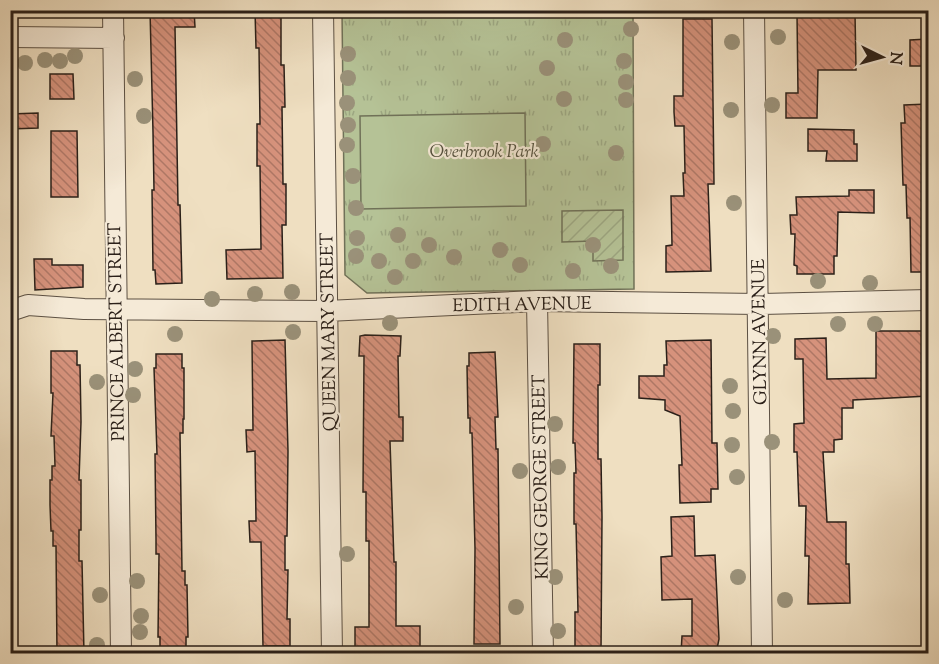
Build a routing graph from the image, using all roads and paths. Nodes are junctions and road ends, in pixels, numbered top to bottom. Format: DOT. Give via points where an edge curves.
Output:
graph roads {
  1 [pos="113,10"];
  2 [pos="323,10"];
  3 [pos="754,10"];
  4 [pos="10,37"];
  5 [pos="114,38"];
  6 [pos="928,300"];
  7 [pos="537,301"];
  8 [pos="759,304"];
  9 [pos="116,309"];
  10 [pos="10,311"];
  11 [pos="327,311"];
  12 [pos="121,654"];
  13 [pos="332,654"];
  14 [pos="543,654"];
  15 [pos="762,654"];
  1 -- 5 [label="street, PRINCE ALBERT STREET"];
  2 -- 11 [label="street, QUEEN MARY STREET"];
  3 -- 8 [label="street, GLYNN AVENUE"];
  4 -- 5 [label="street"];
  5 -- 9 [label="street, PRINCE ALBERT STREET"];
  6 -- 8 [label="street, EDITH AVENUE"];
  7 -- 8 [label="street, EDITH AVENUE"];
  7 -- 11 [label="street, EDITH AVENUE"];
  7 -- 14 [label="street, KING GEORGE STREET"];
  8 -- 15 [label="street, GLYNN AVENUE"];
  9 -- 10 [label="street, EDITH AVENUE" via="28,305"];
  9 -- 11 [label="street, EDITH AVENUE"];
  9 -- 12 [label="street, PRINCE ALBERT STREET"];
  11 -- 13 [label="street, QUEEN MARY STREET"];
}
